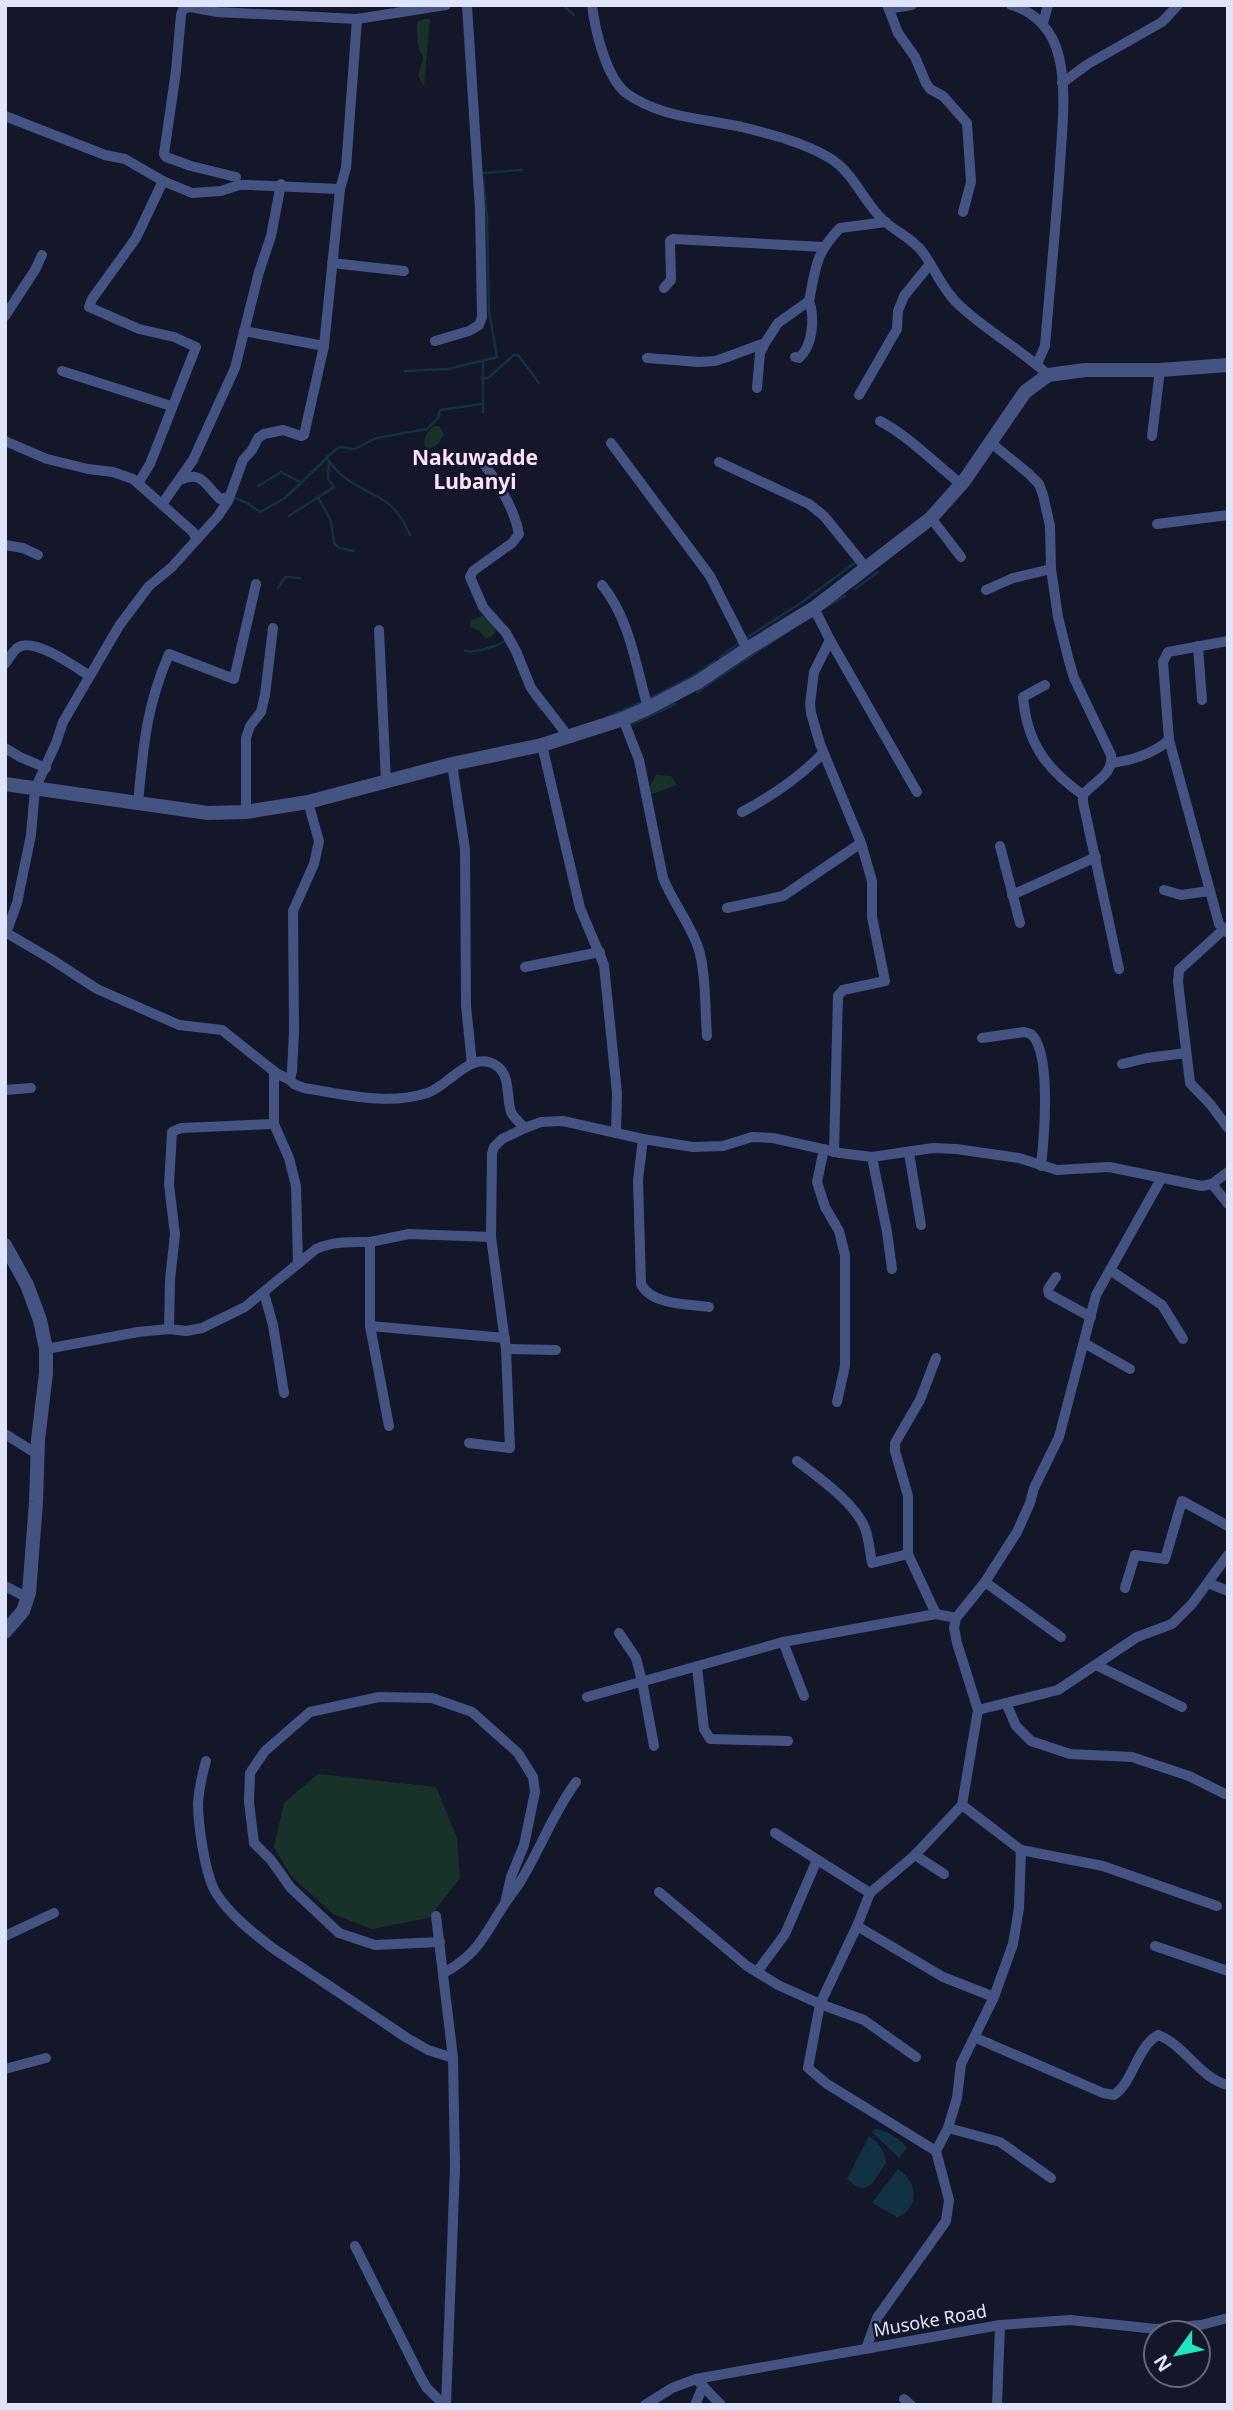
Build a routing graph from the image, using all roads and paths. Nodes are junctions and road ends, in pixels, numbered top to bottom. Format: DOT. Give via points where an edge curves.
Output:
graph roads {
  1 [pos="446,5"];
  2 [pos="467,5"];
  3 [pos="592,5"];
  4 [pos="912,5"];
  5 [pos="1011,5"];
  6 [pos="1048,5"];
  7 [pos="1178,5"];
  8 [pos="888,6"];
  9 [pos="1169,11"];
  10 [pos="357,19"];
  11 [pos="1043,23"];
  12 [pos="1062,83"];
  13 [pos="5,116"];
  14 [pos="237,177"];
  15 [pos="163,181"];
  16 [pos="281,184"];
  17 [pos="340,189"];
  18 [pos="963,212"];
  19 [pos="886,222"];
  20 [pos="824,247"];
  21 [pos="42,255"];
  22 [pos="332,262"];
  23 [pos="930,264"];
  24 [pos="404,271"];
  25 [pos="664,288"];
  26 [pos="809,301"];
  27 [pos="5,316"];
  28 [pos="244,331"];
  29 [pos="435,341"];
  30 [pos="765,343"];
  31 [pos="324,346"];
  32 [pos="795,357"];
  33 [pos="646,358"];
  34 [pos="1037,364"];
  35 [pos="1228,365"];
  36 [pos="1160,370"];
  37 [pos="62,371"];
  38 [pos="1048,375"];
  39 [pos="757,388"];
  40 [pos="859,396"];
  41 [pos="171,406"];
  42 [pos="880,421"];
  43 [pos="1152,436"];
  44 [pos="5,440"];
  45 [pos="990,442"];
  46 [pos="611,443"];
  47 [pos="478,457"];
  48 [pos="719,462"];
  49 [pos="180,480"];
  50 [pos="139,482"];
  51 [pos="961,484"];
  52 [pos="229,497"];
  53 [pos="162,504"];
  54 [pos="1228,514"];
  55 [pos="931,518"];
  56 [pos="1157,524"];
  57 [pos="196,539"];
  58 [pos="5,545"];
  59 [pos="38,555"];
  60 [pos="961,557"];
  61 [pos="867,569"];
  62 [pos="1051,569"];
  63 [pos="256,584"];
  64 [pos="602,585"];
  65 [pos="986,590"];
  66 [pos="814,608"];
  67 [pos="273,628"];
  68 [pos="379,630"];
  69 [pos="830,640"];
  70 [pos="1228,641"];
  71 [pos="1198,646"];
  72 [pos="747,649"];
  73 [pos="5,664"];
  74 [pos="90,676"];
  75 [pos="1045,685"];
  76 [pos="1202,700"];
  77 [pos="648,708"];
  78 [pos="623,719"];
  79 [pos="568,736"];
  80 [pos="1170,740"];
  81 [pos="542,745"];
  82 [pos="5,748"];
  83 [pos="823,753"];
  84 [pos="1112,763"];
  85 [pos="452,764"];
  86 [pos="46,768"];
  87 [pos="386,782"];
  88 [pos="5,784"];
  89 [pos="35,789"];
  90 [pos="917,792"];
  91 [pos="1083,795"];
  92 [pos="308,802"];
  93 [pos="138,804"];
  94 [pos="246,812"];
  95 [pos="742,813"];
  96 [pos="861,843"];
  97 [pos="1000,846"];
  98 [pos="1096,857"];
  99 [pos="1164,890"];
  100 [pos="1209,891"];
  101 [pos="1012,895"];
  102 [pos="727,908"];
  103 [pos="1020,923"];
  104 [pos="6,932"];
  105 [pos="1225,932"];
  106 [pos="600,952"];
  107 [pos="525,967"];
  108 [pos="1119,969"];
  109 [pos="707,1036"];
  110 [pos="982,1038"];
  111 [pos="1186,1053"];
  112 [pos="472,1064"];
  113 [pos="1122,1064"];
  114 [pos="274,1071"];
  115 [pos="290,1080"];
  116 [pos="31,1088"];
  117 [pos="5,1090"];
  118 [pos="274,1124"];
  119 [pos="525,1128"];
  120 [pos="1228,1128"];
  121 [pos="616,1133"];
  122 [pos="643,1139"];
  123 [pos="829,1150"];
  124 [pos="909,1153"];
  125 [pos="872,1157"];
  126 [pos="1041,1166"];
  127 [pos="1228,1172"];
  128 [pos="1161,1179"];
  129 [pos="1212,1184"];
  130 [pos="1228,1203"];
  131 [pos="921,1225"];
  132 [pos="491,1237"];
  133 [pos="370,1242"];
  134 [pos="5,1245"];
  135 [pos="298,1263"];
  136 [pos="892,1269"];
  137 [pos="1110,1270"];
  138 [pos="1056,1277"];
  139 [pos="264,1293"];
  140 [pos="709,1307"];
  141 [pos="1091,1317"];
  142 [pos="370,1326"];
  143 [pos="169,1329"];
  144 [pos="1183,1339"];
  145 [pos="1084,1343"];
  146 [pos="505,1344"];
  147 [pos="46,1349"];
  148 [pos="556,1350"];
  149 [pos="936,1359"];
  150 [pos="1130,1368"];
  151 [pos="284,1393"];
  152 [pos="837,1402"];
  153 [pos="389,1426"];
  154 [pos="5,1433"];
  155 [pos="469,1443"];
  156 [pos="37,1454"];
  157 [pos="796,1461"];
  158 [pos="1228,1527"];
  159 [pos="908,1554"];
  160 [pos="1228,1555"];
  161 [pos="985,1582"];
  162 [pos="1208,1583"];
  163 [pos="5,1586"];
  164 [pos="1125,1588"];
  165 [pos="1228,1591"];
  166 [pos="28,1598"];
  167 [pos="936,1614"];
  168 [pos="956,1618"];
  169 [pos="5,1632"];
  170 [pos="619,1633"];
  171 [pos="1061,1637"];
  172 [pos="783,1642"];
  173 [pos="1096,1665"];
  174 [pos="697,1667"];
  175 [pos="642,1681"];
  176 [pos="804,1696"];
  177 [pos="587,1697"];
  178 [pos="1006,1703"];
  179 [pos="1182,1707"];
  180 [pos="978,1710"];
  181 [pos="788,1741"];
  182 [pos="654,1746"];
  183 [pos="206,1761"];
  184 [pos="576,1782"];
  185 [pos="1225,1794"];
  186 [pos="962,1804"];
  187 [pos="775,1833"];
  188 [pos="1021,1850"];
  189 [pos="915,1855"];
  190 [pos="817,1860"];
  191 [pos="944,1874"];
  192 [pos="659,1892"];
  193 [pos="870,1893"];
  194 [pos="505,1903"];
  195 [pos="1217,1906"];
  196 [pos="54,1913"];
  197 [pos="436,1916"];
  198 [pos="857,1926"];
  199 [pos="5,1936"];
  200 [pos="440,1942"];
  201 [pos="1155,1946"];
  202 [pos="1228,1971"];
  203 [pos="757,1972"];
  204 [pos="444,1973"];
  205 [pos="995,1997"];
  206 [pos="820,2004"];
  207 [pos="976,2038"];
  208 [pos="916,2057"];
  209 [pos="46,2058"];
  210 [pos="453,2058"];
  211 [pos="5,2069"];
  212 [pos="1228,2085"];
  213 [pos="948,2128"];
  214 [pos="936,2151"];
  215 [pos="1051,2178"];
  216 [pos="355,2246"];
  217 [pos="1228,2318"];
  218 [pos="1000,2325"];
  219 [pos="866,2349"];
  220 [pos="699,2382"];
  221 [pos="445,2405"];
  222 [pos="645,2405"];
  223 [pos="695,2405"];
  224 [pos="722,2405"];
  225 [pos="998,2405"];
  1 -- 10 [label="street"];
  2 -- 29 [label="street" via="482,317 469,331"];
  3 -- 19 [label="street" via="603,50 624,91 673,116 743,127 827,157 846,170"];
  4 -- 8 [label="street"];
  5 -- 11 [label="street"];
  6 -- 11 [label="street"];
  7 -- 9 [label="street"];
  8 -- 18 [label="street" via="930,89 943,96 967,123 971,182"];
  9 -- 12 [label="street" via="1130,42"];
  10 -- 14 [label="street" via="191,7 181,12 164,153 179,163"];
  10 -- 17 [label="street" via="346,168"];
  11 -- 12 [label="street" via="1058,54"];
  12 -- 34 [label="street" via="1045,346"];
  13 -- 15 [label="street" via="125,159"];
  14 -- 15 [label="street" via="221,191 201,193"];
  14 -- 16 [label="street"];
  15 -- 41 [label="street" via="136,238 89,307 196,347"];
  16 -- 17 [label="street"];
  16 -- 28 [label="street"];
  17 -- 22 [label="street"];
  19 -- 20 [label="street" via="840,228"];
  19 -- 23 [label="street" via="918,246"];
  20 -- 25 [label="street" via="673,239 671,280"];
  20 -- 26 [label="street" via="815,264"];
  21 -- 27 [label="street"];
  22 -- 24 [label="street"];
  22 -- 31 [label="street"];
  23 -- 34 [label="street" via="959,305"];
  23 -- 40 [label="street" via="904,296 897,329"];
  26 -- 30 [label="street" via="778,323"];
  26 -- 32 [label="street" via="813,324 805,353"];
  28 -- 31 [label="street"];
  28 -- 49 [label="street" via="235,368"];
  30 -- 33 [label="street" via="715,361"];
  30 -- 39 [label="street"];
  31 -- 52 [label="street" via="304,435 282,430 264,433 243,460"];
  34 -- 38 [label="street"];
  35 -- 36 [label="street"];
  36 -- 38 [label="street"];
  36 -- 43 [label="street"];
  37 -- 41 [label="street"];
  38 -- 45 [label="street" via="1025,392"];
  41 -- 50 [label="street"];
  42 -- 51 [label="street" via="903,433"];
  44 -- 50 [label="street" via="47,459"];
  45 -- 51 [label="street"];
  45 -- 62 [label="street" via="1039,484 1049,526"];
  46 -- 72 [label="street" via="710,576"];
  47 -- 79 [label="street" via="502,493 519,534 470,577 483,607 516,651 531,688"];
  48 -- 61 [label="street" via="809,504"];
  49 -- 52 [label="street" via="197,476 220,499"];
  49 -- 53 [label="street"];
  50 -- 53 [label="street"];
  51 -- 55 [label="street"];
  52 -- 57 [label="street"];
  53 -- 57 [label="street"];
  54 -- 56 [label="street"];
  55 -- 60 [label="street"];
  55 -- 61 [label="street"];
  57 -- 74 [label="street" via="135,603"];
  58 -- 59 [label="street"];
  61 -- 66 [label="street"];
  62 -- 65 [label="street"];
  62 -- 84 [label="street" via="1074,678"];
  63 -- 93 [label="street" via="234,679 169,654 156,682 145,727"];
  64 -- 77 [label="street" via="624,624"];
  66 -- 69 [label="street"];
  66 -- 72 [label="street"];
  67 -- 94 [label="street" via="261,712 246,738"];
  68 -- 87 [label="street"];
  69 -- 83 [label="street" via="814,672 810,704"];
  69 -- 90 [label="street"];
  70 -- 71 [label="street"];
  71 -- 76 [label="street"];
  71 -- 80 [label="street" via="1168,652 1163,662"];
  72 -- 77 [label="street"];
  73 -- 74 [label="street" via="21,646 36,646"];
  74 -- 86 [label="street" via="64,722"];
  75 -- 91 [label="street" via="1023,699 1034,741 1049,767"];
  77 -- 78 [label="street"];
  78 -- 79 [label="street"];
  78 -- 109 [label="street" via="639,760 663,878 700,953"];
  79 -- 81 [label="street"];
  80 -- 84 [label="street" via="1146,755"];
  80 -- 100 [label="street"];
  81 -- 85 [label="street"];
  81 -- 106 [label="street" via="580,908"];
  82 -- 86 [label="street"];
  83 -- 95 [label="street" via="789,783"];
  83 -- 96 [label="street"];
  84 -- 91 [label="street" via="1108,773"];
  85 -- 87 [label="street"];
  85 -- 112 [label="street" via="465,849 466,1006"];
  86 -- 89 [label="street"];
  87 -- 92 [label="street"];
  88 -- 89 [label="street"];
  89 -- 93 [label="street"];
  89 -- 104 [label="street" via="31,835"];
  91 -- 98 [label="street"];
  92 -- 94 [label="street"];
  92 -- 115 [label="street" via="319,841 293,911"];
  93 -- 94 [label="street" via="208,813"];
  96 -- 102 [label="street" via="783,895"];
  96 -- 123 [label="street" via="872,881 872,917 885,981 843,990 838,996"];
  97 -- 101 [label="street"];
  98 -- 101 [label="street"];
  98 -- 108 [label="street"];
  99 -- 100 [label="street" via="1181,895"];
  100 -- 105 [label="street"];
  101 -- 103 [label="street"];
  104 -- 114 [label="street" via="97,989 179,1025 222,1030"];
  105 -- 111 [label="street" via="1177,973"];
  106 -- 107 [label="street"];
  106 -- 121 [label="street" via="617,1093"];
  110 -- 126 [label="street" via="1024,1032 1039,1044 1045,1086"];
  111 -- 113 [label="street"];
  111 -- 120 [label="street" via="1190,1083"];
  112 -- 115 [label="street" via="433,1091 390,1099 304,1088"];
  112 -- 119 [label="street" via="485,1062 500,1068 511,1111"];
  114 -- 115 [label="street"];
  114 -- 118 [label="street"];
  116 -- 117 [label="street"];
  118 -- 135 [label="street" via="296,1186"];
  118 -- 143 [label="street" via="172,1132 169,1185 175,1234"];
  119 -- 121 [label="street" via="563,1121"];
  119 -- 132 [label="street" via="494,1147"];
  121 -- 122 [label="street"];
  122 -- 123 [label="street" via="708,1147 773,1138"];
  122 -- 140 [label="street" via="638,1180 641,1284 659,1299"];
  123 -- 125 [label="street"];
  123 -- 152 [label="street" via="817,1182 845,1255 845,1366"];
  124 -- 125 [label="street"];
  124 -- 126 [label="street" via="956,1149 1019,1158"];
  124 -- 131 [label="street"];
  125 -- 136 [label="street"];
  126 -- 128 [label="street" via="1057,1170 1109,1167"];
  127 -- 129 [label="street"];
  128 -- 129 [label="street"];
  128 -- 137 [label="street"];
  129 -- 130 [label="street"];
  132 -- 133 [label="street" via="410,1234"];
  132 -- 146 [label="street"];
  133 -- 135 [label="street" via="327,1244"];
  133 -- 142 [label="street"];
  134 -- 147 [label="street" via="27,1284"];
  135 -- 139 [label="street"];
  137 -- 141 [label="street" via="1096,1295"];
  137 -- 144 [label="street" via="1161,1305"];
  138 -- 141 [label="street" via="1049,1294"];
  139 -- 143 [label="street" via="213,1324 195,1330"];
  139 -- 151 [label="street"];
  141 -- 145 [label="street"];
  142 -- 146 [label="street"];
  142 -- 153 [label="street"];
  143 -- 147 [label="street"];
  145 -- 150 [label="street"];
  145 -- 161 [label="street" via="1059,1437 1017,1532"];
  146 -- 148 [label="street"];
  146 -- 155 [label="street" via="510,1448"];
  147 -- 156 [label="street"];
  149 -- 159 [label="street" via="895,1443 908,1496"];
  154 -- 156 [label="street"];
  156 -- 166 [label="street"];
  157 -- 159 [label="street" via="831,1487 866,1528 872,1563"];
  158 -- 164 [label="street" via="1182,1501 1165,1559 1135,1555"];
  159 -- 167 [label="street"];
  160 -- 162 [label="street"];
  161 -- 168 [label="street"];
  161 -- 171 [label="street"];
  162 -- 165 [label="street"];
  162 -- 173 [label="street" via="1172,1624 1137,1637"];
  163 -- 166 [label="street"];
  166 -- 169 [label="street"];
  167 -- 168 [label="street"];
  167 -- 172 [label="street"];
  168 -- 180 [label="street" via="957,1643"];
  170 -- 175 [label="street" via="636,1658"];
  172 -- 174 [label="street"];
  172 -- 176 [label="street"];
  173 -- 178 [label="street" via="1058,1690"];
  173 -- 179 [label="street"];
  174 -- 175 [label="street"];
  174 -- 181 [label="street" via="709,1739"];
  175 -- 177 [label="street"];
  175 -- 182 [label="street"];
  178 -- 180 [label="street"];
  178 -- 185 [label="street" via="1016,1726 1031,1741 1070,1754 1132,1757"];
  180 -- 186 [label="street"];
  183 -- 210 [label="street" via="198,1805 205,1857 209,1879 229,1909 274,1949 407,2038"];
  184 -- 194 [label="street"];
  186 -- 188 [label="street"];
  186 -- 189 [label="street"];
  187 -- 190 [label="street"];
  188 -- 195 [label="street" via="1103,1866"];
  188 -- 205 [label="street" via="1013,1944"];
  189 -- 191 [label="street"];
  189 -- 193 [label="street"];
  190 -- 193 [label="street"];
  190 -- 203 [label="street" via="785,1934"];
  192 -- 203 [label="street"];
  193 -- 198 [label="street"];
  194 -- 200 [label="street" via="535,1792 533,1777 518,1753 472,1712 432,1698 379,1697 310,1712 265,1751 250,1773 254,1843 291,1888 339,1933 376,1945"];
  194 -- 204 [label="street" via="475,1951"];
  196 -- 199 [label="street"];
  197 -- 200 [label="street"];
  198 -- 205 [label="street" via="943,1978"];
  198 -- 206 [label="street"];
  200 -- 204 [label="street"];
  201 -- 202 [label="street"];
  203 -- 206 [label="street"];
  204 -- 210 [label="street"];
  205 -- 207 [label="street"];
  206 -- 208 [label="street" via="864,2020"];
  206 -- 214 [label="street" via="808,2068"];
  207 -- 212 [label="street" via="1114,2095 1157,2035"];
  207 -- 213 [label="street" via="961,2064"];
  209 -- 211 [label="street"];
  210 -- 221 [label="street" via="455,2167"];
  213 -- 214 [label="street"];
  213 -- 215 [label="street" via="1000,2142"];
  214 -- 219 [label="street" via="949,2200 946,2221 877,2318"];
  216 -- 221 [label="street" via="422,2380"];
  217 -- 218 [label="street, Musoke Road" via="1156,2329 1070,2320"];
  218 -- 219 [label="street, Musoke Road"];
  218 -- 225 [label="street"];
  219 -- 220 [label="street, Musoke Road"];
  220 -- 222 [label="street, Musoke Road" via="672,2388"];
  220 -- 223 [label="street"];
  220 -- 224 [label="street"];
}
